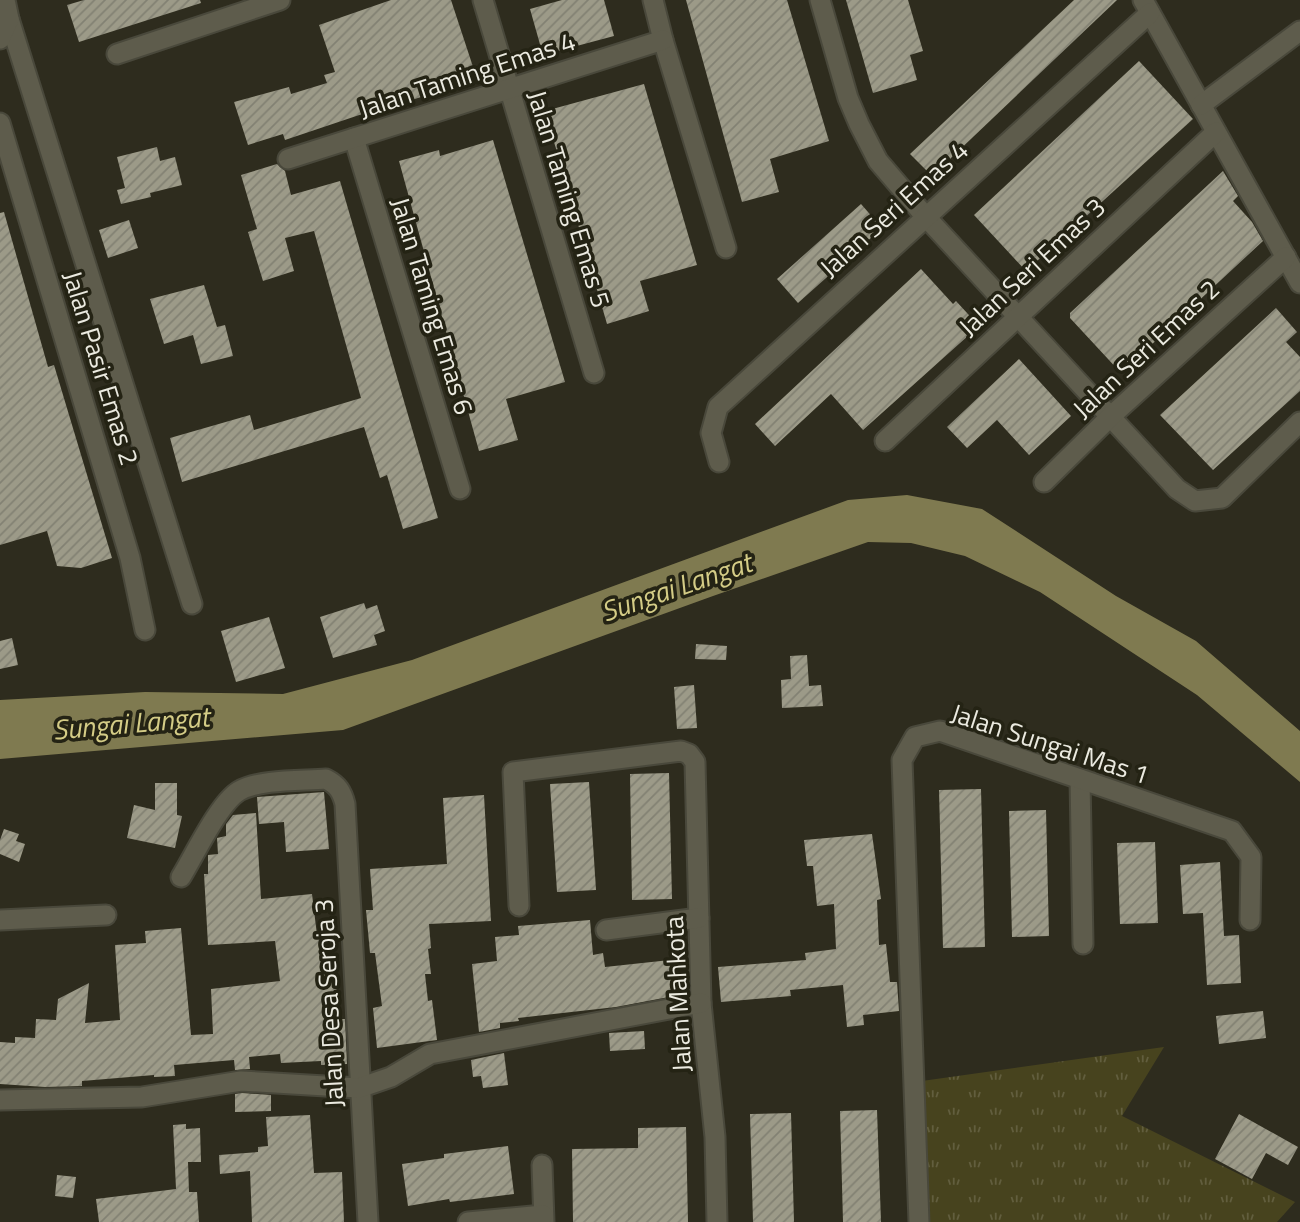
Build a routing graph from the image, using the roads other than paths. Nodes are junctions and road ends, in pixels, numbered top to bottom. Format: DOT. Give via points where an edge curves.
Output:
graph roads {
  1 [pos="280,0"];
  2 [pos="483,0"];
  3 [pos="653,0"];
  4 [pos="820,0"];
  5 [pos="1146,7"];
  6 [pos="7,9"];
  7 [pos="1300,31"];
  8 [pos="0,39"];
  9 [pos="663,40"];
  10 [pos="117,54"];
  11 [pos="509,89"];
  12 [pos="1200,105"];
  13 [pos="0,123"];
  14 [pos="1216,132"];
  15 [pos="354,138"];
  16 [pos="288,159"];
  17 [pos="925,216"];
  18 [pos="726,248"];
  19 [pos="1286,257"];
  20 [pos="1300,283"];
  21 [pos="1016,317"];
  22 [pos="594,373"];
  23 [pos="1110,417"];
  24 [pos="1300,422"];
  25 [pos="885,441"];
  26 [pos="719,462"];
  27 [pos="1044,482"];
  28 [pos="460,489"];
  29 [pos="192,604"];
  30 [pos="145,630"];
  31 [pos="1080,779"];
  32 [pos="181,877"];
  33 [pos="519,906"];
  34 [pos="106,915"];
  35 [pos="699,918"];
  36 [pos="1250,919"];
  37 [pos="0,920"];
  38 [pos="606,930"];
  39 [pos="1083,944"];
  40 [pos="701,1003"];
  41 [pos="359,1088"];
  42 [pos="0,1100"];
  43 [pos="542,1166"];
  44 [pos="543,1219"];
  45 [pos="368,1222"];
  46 [pos="468,1222"];
  47 [pos="717,1222"];
  48 [pos="919,1222"];
  1 -- 10 [label="street"];
  2 -- 11 [label="street, Jalan Taming Emas 5"];
  3 -- 9 [label="street"];
  4 -- 17 [label="street" via="848,98 868,144"];
  5 -- 12 [label="street"];
  5 -- 17 [label="street, Jalan Seri Emas 4"];
  6 -- 8 [label="street"];
  6 -- 29 [label="street"];
  7 -- 12 [label="street"];
  9 -- 11 [label="street, Jalan Taming Emas 4"];
  9 -- 18 [label="street"];
  11 -- 15 [label="street, Jalan Taming Emas 4"];
  11 -- 22 [label="street, Jalan Taming Emas 5"];
  12 -- 14 [label="street"];
  13 -- 30 [label="street, Jalan Pasir Emas 2" via="130,558"];
  14 -- 19 [label="street"];
  14 -- 21 [label="street, Jalan Seri Emas 3"];
  15 -- 16 [label="street, Jalan Taming Emas 4"];
  15 -- 28 [label="street, Jalan Taming Emas 6"];
  17 -- 21 [label="street"];
  17 -- 26 [label="street, Jalan Seri Emas 4" via="718,407 711,433"];
  19 -- 20 [label="street"];
  19 -- 23 [label="street, Jalan Seri Emas 2"];
  21 -- 23 [label="street"];
  21 -- 25 [label="street, Jalan Seri Emas 3"];
  23 -- 24 [label="street" via="1177,489 1195,501 1222,498"];
  23 -- 27 [label="street, Jalan Seri Emas 2"];
  31 -- 36 [label="street, Jalan Sungai Mas 1" via="1232,831 1251,857"];
  31 -- 39 [label="street"];
  31 -- 48 [label="street, Jalan Sungai Mas 1" via="940,732 915,737 902,760"];
  32 -- 41 [label="street, Jalan Desa Seroja 3" via="223,807 238,791 256,784 326,779 335,783 345,804"];
  33 -- 35 [label="street, Jalan Mahkota" via="513,772 681,751 695,762"];
  34 -- 37 [label="street"];
  35 -- 38 [label="street"];
  35 -- 40 [label="street, Jalan Mahkota"];
  40 -- 41 [label="street" via="430,1054 391,1077"];
  40 -- 47 [label="street, Jalan Mahkota" via="715,1137"];
  41 -- 42 [label="street" via="241,1081 142,1097"];
  41 -- 45 [label="street, Jalan Desa Seroja 3"];
  43 -- 44 [label="street"];
  44 -- 46 [label="street"];
}
